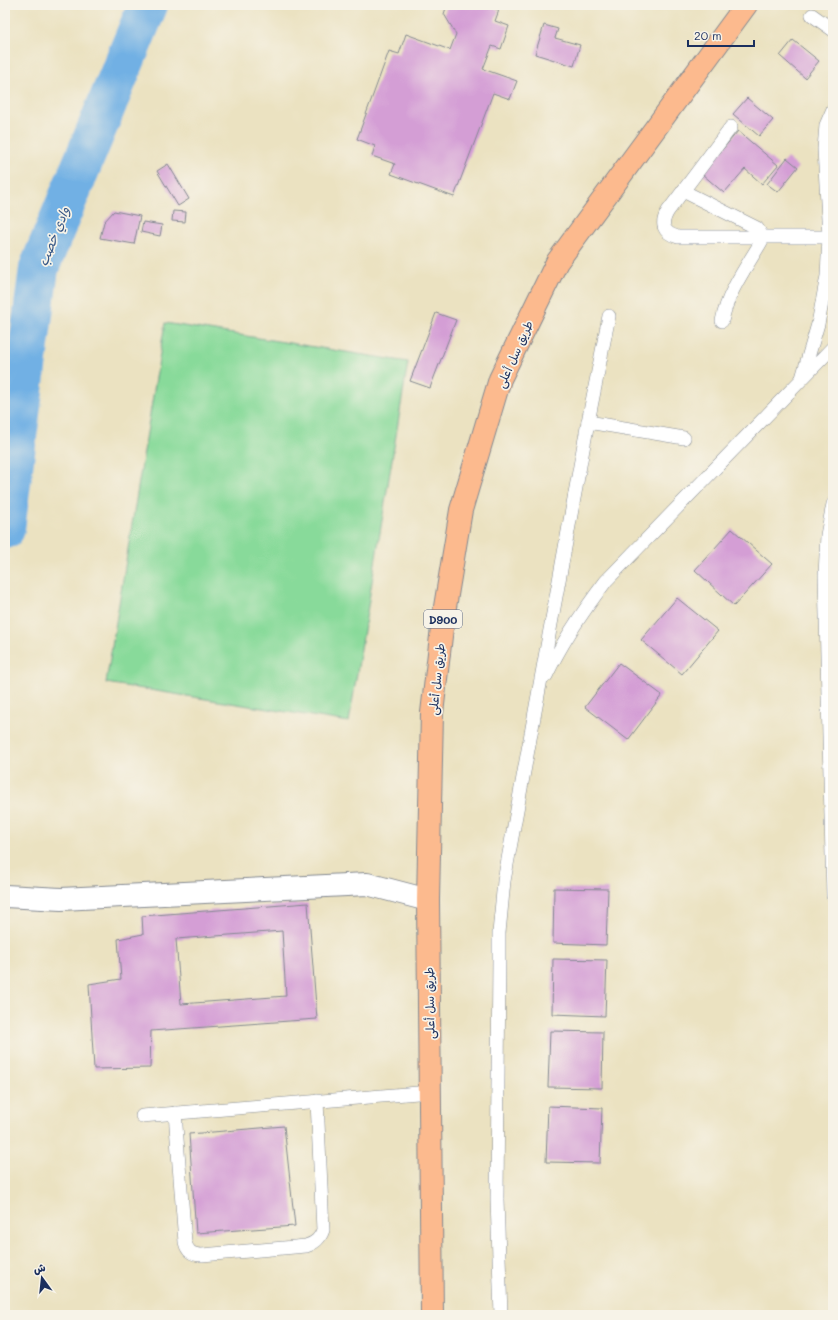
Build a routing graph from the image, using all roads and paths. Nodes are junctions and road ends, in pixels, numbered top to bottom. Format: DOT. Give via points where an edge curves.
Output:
graph roads {
  1 [pos="746,5"];
  2 [pos="812,15"];
  3 [pos="833,30"];
  4 [pos="833,109"];
  5 [pos="731,127"];
  6 [pos="683,191"];
  7 [pos="829,236"];
  8 [pos="762,237"];
  9 [pos="609,316"];
  10 [pos="722,320"];
  11 [pos="833,347"];
  12 [pos="800,382"];
  13 [pos="588,422"];
  14 [pos="684,438"];
  15 [pos="833,504"];
  16 [pos="539,690"];
  17 [pos="5,896"];
  18 [pos="833,896"];
  19 [pos="428,900"];
  20 [pos="430,1092"];
  21 [pos="317,1101"];
  22 [pos="175,1113"];
  23 [pos="142,1116"];
  24 [pos="432,1315"];
  25 [pos="501,1315"];
  1 -- 19 [label="main road, طريق سل أعلى / D900" via="557,262 500,379 461,510 443,619 432,713"];
  2 -- 3 [label="lane"];
  4 -- 7 [label="lane" via="826,125 824,148"];
  5 -- 6 [label="lane"];
  6 -- 8 [label="lane" via="757,228"];
  6 -- 8 [label="lane" via="664,218 666,231 672,235"];
  7 -- 8 [label="lane"];
  7 -- 12 [label="lane" via="824,300"];
  8 -- 10 [label="lane" via="732,290"];
  9 -- 13 [label="lane"];
  11 -- 12 [label="lane"];
  12 -- 16 [label="lane" via="606,581 569,634"];
  13 -- 14 [label="lane"];
  13 -- 16 [label="lane"];
  15 -- 18 [label="lane" via="827,535 825,575"];
  16 -- 25 [label="lane" via="504,881 499,933 497,1199"];
  17 -- 19 [label="street" via="60,899 367,884"];
  19 -- 20 [label="main road, طريق سل أعلى / D900"];
  20 -- 21 [label="lane"];
  20 -- 24 [label="main road, طريق سل أعلى / D900"];
  21 -- 22 [label="lane"];
  21 -- 22 [label="lane" via="323,1224 321,1236 306,1246 216,1254 192,1254 186,1247"];
  22 -- 23 [label="lane"];
}
